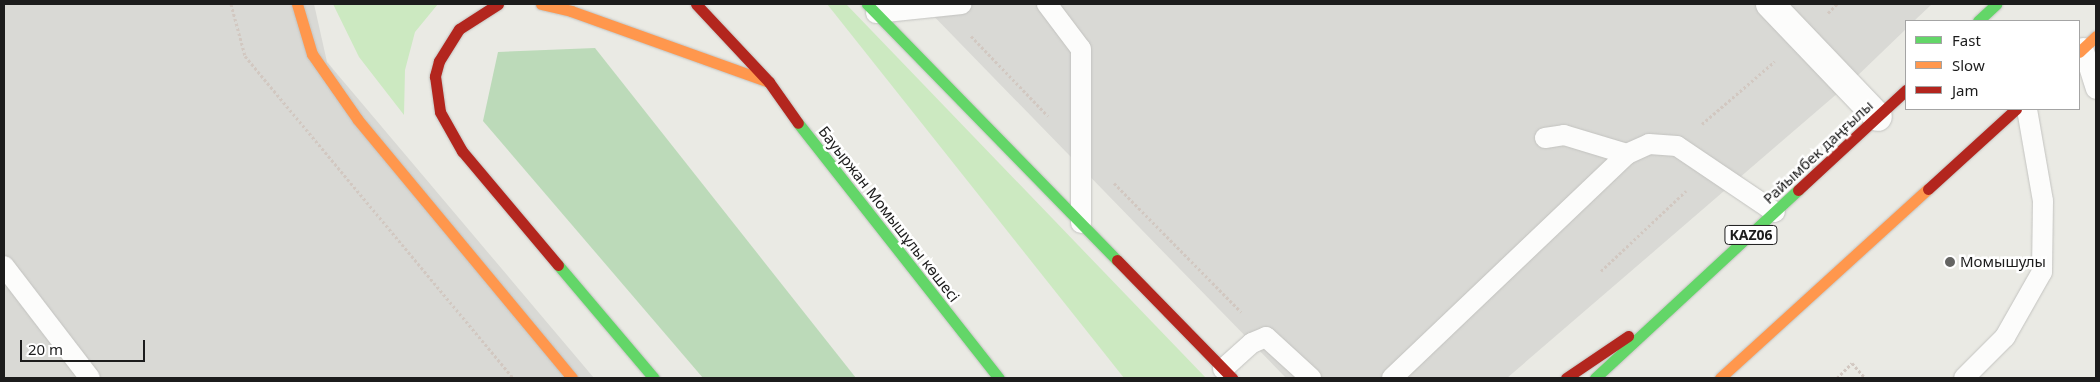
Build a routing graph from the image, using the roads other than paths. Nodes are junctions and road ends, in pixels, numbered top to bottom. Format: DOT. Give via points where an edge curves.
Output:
graph roads {
  1 [pos="297,4"];
  2 [pos="498,4"];
  3 [pos="541,4"];
  4 [pos="696,4"];
  5 [pos="962,4"];
  6 [pos="1047,4"];
  7 [pos="1770,4"];
  8 [pos="1996,4"];
  9 [pos="871,8"];
  10 [pos="1979,20"];
  11 [pos="2086,45"];
  12 [pos="769,82"];
  13 [pos="2096,89"];
  14 [pos="1905,91"];
  15 [pos="2015,110"];
  16 [pos="2027,110"];
  17 [pos="1878,117"];
  18 [pos="798,123"];
  19 [pos="1545,138"];
  20 [pos="1627,154"];
  21 [pos="1775,212"];
  22 [pos="1081,223"];
  23 [pos="4,266"];
  24 [pos="920,298"];
  25 [pos="1679,301"];
  26 [pos="1737,362"];
  27 [pos="1228,374"];
  28 [pos="90,378"];
  29 [pos="572,378"];
  30 [pos="654,378"];
  31 [pos="999,378"];
  32 [pos="1311,378"];
  33 [pos="1392,378"];
  34 [pos="1566,378"];
  35 [pos="1595,378"];
  36 [pos="1720,378"];
  37 [pos="1733,378"];
  38 [pos="1964,378"];
  1 -- 29 [label="main road" via="312,54 358,120"];
  2 -- 30 [label="main road" via="460,29 439,61 435,76 440,112 462,151"];
  3 -- 12 [label="main road" via="571,11"];
  4 -- 12 [label="main road"];
  5 -- 9 [label="lane"];
  6 -- 22 [label="lane" via="1081,49"];
  7 -- 17 [label="street"];
  8 -- 10 [label="main road"];
  9 -- 22 [label="main road"];
  11 -- 13 [label="lane"];
  12 -- 18 [label="main road"];
  14 -- 17 [label="main road, Райымбек даңғылы / KАZ06"];
  15 -- 26 [label="main road"];
  16 -- 38 [label="lane" via="2043,202 2042,272 2005,337"];
  17 -- 21 [label="main road, Райымбек даңғылы / KАZ06"];
  18 -- 24 [label="main road, Бауыржан Момышұлы көшесі"];
  18 -- 31 [label="main road, Бауыржан Момышұлы көшесі"];
  19 -- 20 [label="lane" via="1564,135"];
  20 -- 21 [label="lane" via="1649,144 1677,146"];
  20 -- 33 [label="lane"];
  21 -- 25 [label="main road, Райымбек даңғылы / KАZ06"];
  22 -- 27 [label="main road"];
  23 -- 28 [label="lane"];
  25 -- 34 [label="main road"];
  25 -- 35 [label="main road, Райымбек даңғылы / KАZ06"];
  26 -- 36 [label="main road"];
  26 -- 37 [label="main road"];
  27 -- 32 [label="lane" via="1252,343 1266,337"];
}
